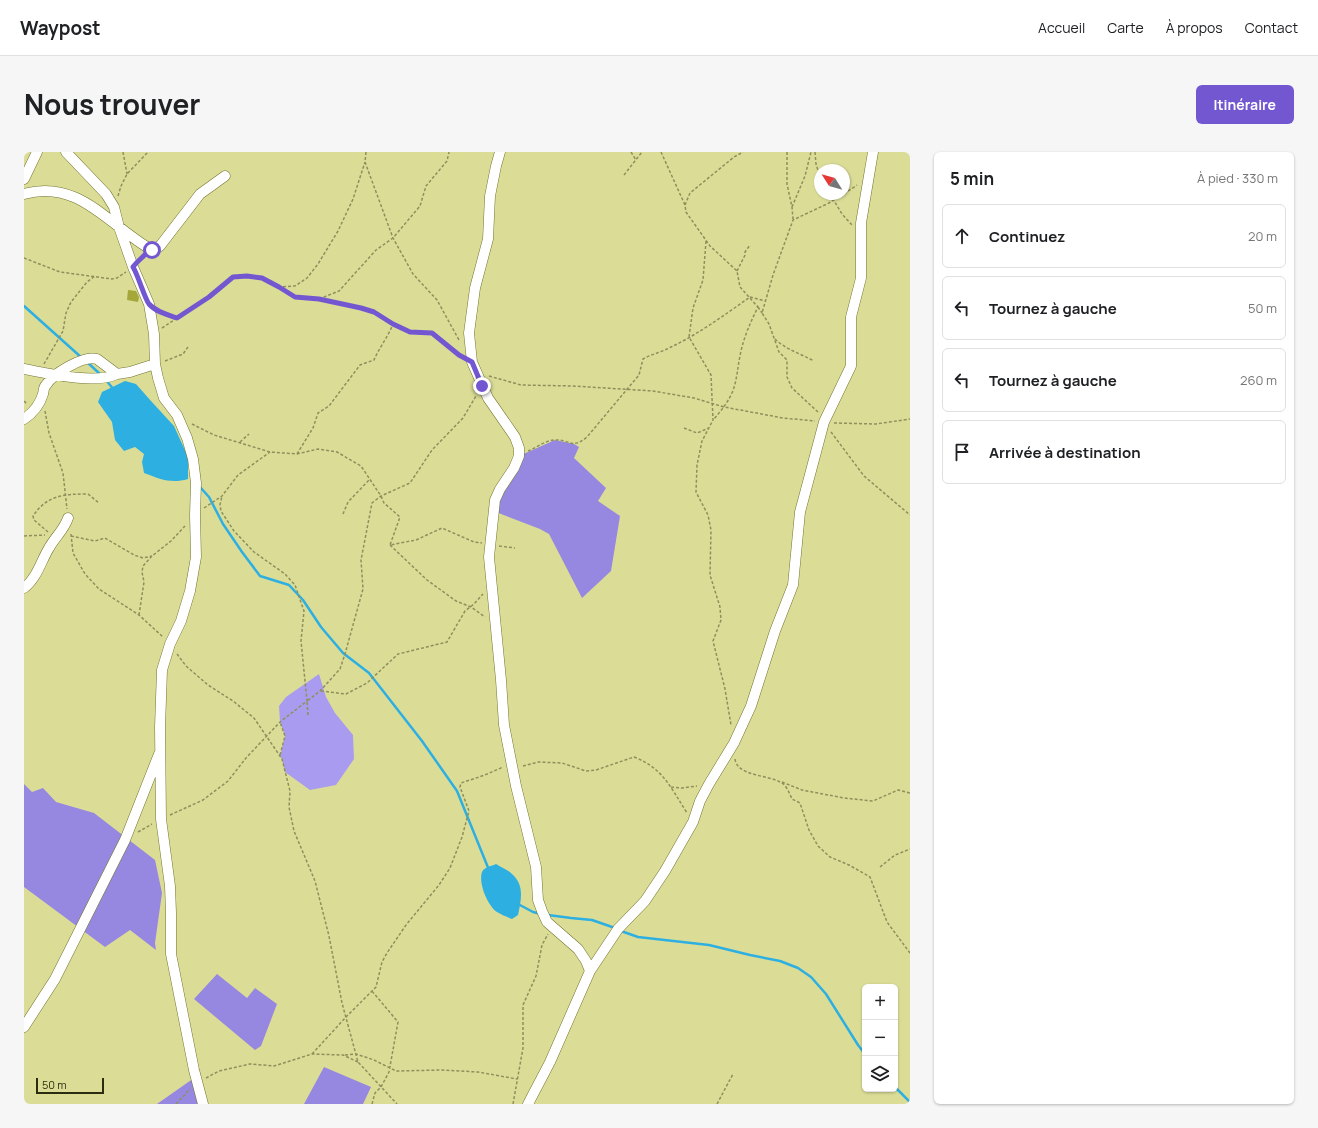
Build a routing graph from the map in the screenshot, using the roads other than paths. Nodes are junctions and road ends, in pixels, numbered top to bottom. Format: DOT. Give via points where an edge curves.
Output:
graph roads {
  1 [pos="37,152"];
  2 [pos="66,152"];
  3 [pos="500,152"];
  4 [pos="873,152"];
  5 [pos="225,176"];
  6 [pos="24,179"];
  7 [pos="24,194"];
  8 [pos="119,227"];
  9 [pos="155,364"];
  10 [pos="24,369"];
  11 [pos="116,374"];
  12 [pos="55,375"];
  13 [pos="24,419"];
  14 [pos="68,518"];
  15 [pos="24,588"];
  16 [pos="160,750"];
  17 [pos="590,971"];
  18 [pos="24,1027"];
  19 [pos="203,1104"];
  20 [pos="528,1104"];
  1 -- 6 [label="street"];
  2 -- 8 [label="street" via="106,194 114,207"];
  3 -- 17 [label="street" via="490,196 488,239 475,288 469,333 472,362 482,386 515,437 519,448 514,468 495,500 489,557 504,725 536,867 538,900 547,922 578,949"];
  4 -- 17 [label="street" via="861,223 861,278 851,317 851,366 824,422 800,512 793,586 774,631 750,706 734,743 700,801 693,822 645,901 618,929"];
  5 -- 8 [label="street" via="200,194 160,246 154,250"];
  7 -- 8 [label="street" via="56,190 77,197"];
  8 -- 9 [label="street" via="149,304"];
  9 -- 11 [label="street"];
  9 -- 16 [label="street" via="164,398 177,416 186,438 193,459 196,483 196,557 181,621 162,670"];
  10 -- 12 [label="street"];
  11 -- 12 [label="street" via="104,378"];
  11 -- 12 [label="street" via="93,358"];
  12 -- 13 [label="street" via="44,387 43,395 34,411"];
  14 -- 15 [label="street" via="38,571"];
  16 -- 18 [label="street" via="125,840 55,979"];
  16 -- 19 [label="street" via="161,819 170,886 171,954"];
  17 -- 20 [label="street" via="550,1062"];
}
